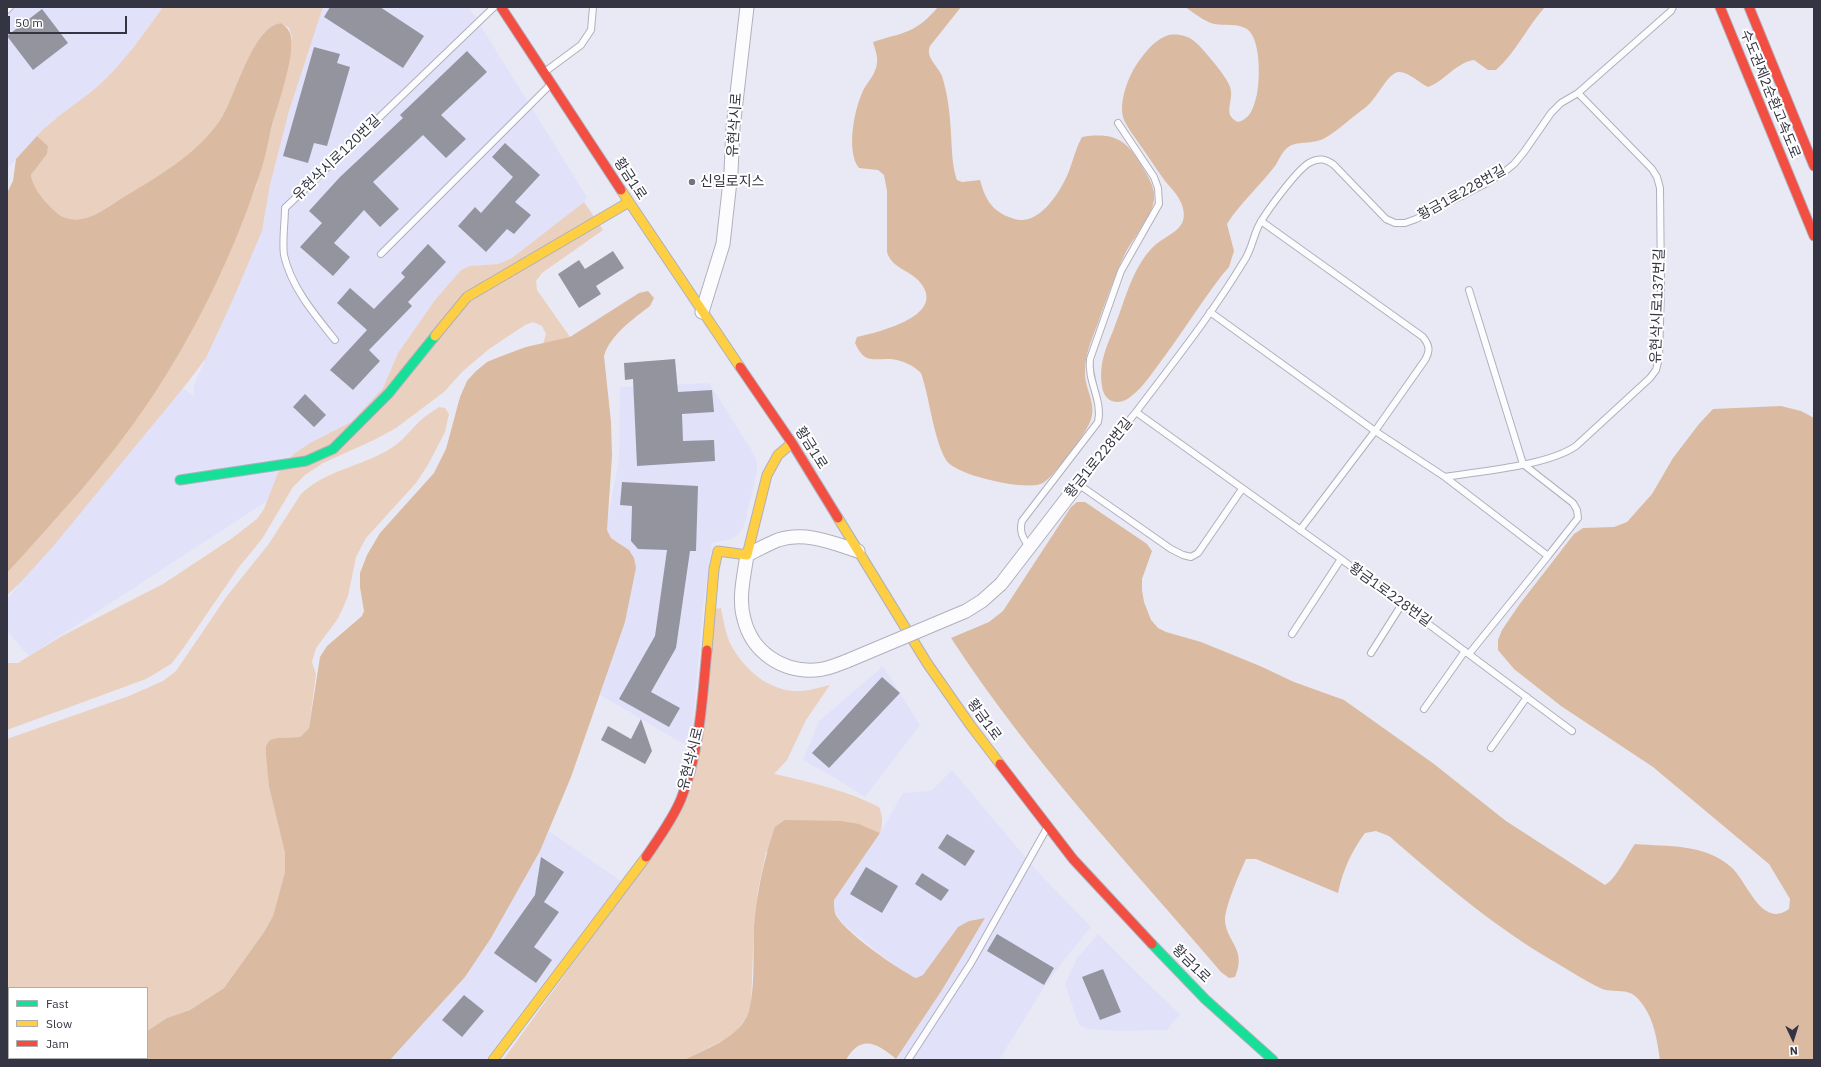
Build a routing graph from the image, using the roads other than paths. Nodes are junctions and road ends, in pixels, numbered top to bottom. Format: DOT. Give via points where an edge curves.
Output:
graph roads {
  1 [pos="10,7"];
  2 [pos="494,7"];
  3 [pos="501,7"];
  4 [pos="593,7"];
  5 [pos="747,7"];
  6 [pos="1673,7"];
  7 [pos="1720,7"];
  8 [pos="1749,7"];
  9 [pos="7,10"];
  10 [pos="544,72"];
  11 [pos="552,83"];
  12 [pos="1578,93"];
  13 [pos="1118,123"];
  14 [pos="1814,166"];
  15 [pos="629,202"];
  16 [pos="1261,221"];
  17 [pos="1814,236"];
  18 [pos="381,254"];
  19 [pos="1469,290"];
  20 [pos="702,312"];
  21 [pos="1210,312"];
  22 [pos="334,340"];
  23 [pos="1136,412"];
  24 [pos="1375,431"];
  25 [pos="792,443"];
  26 [pos="1523,464"];
  27 [pos="1445,477"];
  28 [pos="180,480"];
  29 [pos="1078,484"];
  30 [pos="1242,489"];
  31 [pos="1300,530"];
  32 [pos="1029,547"];
  33 [pos="858,551"];
  34 [pos="747,555"];
  35 [pos="1548,556"];
  36 [pos="1340,559"];
  37 [pos="1402,604"];
  38 [pos="1292,634"];
  39 [pos="1467,653"];
  40 [pos="1371,654"];
  41 [pos="1527,697"];
  42 [pos="1424,709"];
  43 [pos="1572,731"];
  44 [pos="1491,748"];
  45 [pos="1048,826"];
  46 [pos="493,1060"];
  47 [pos="908,1060"];
  48 [pos="1273,1060"];
  1 -- 9 [label="lane"];
  2 -- 22 [label="lane, 유현삭시로120번길" via="285,208 284,254 293,280"];
  3 -- 10 [label="main road, 황금1로"];
  4 -- 10 [label="lane" via="591,30 581,45"];
  5 -- 20 [label="street, 유현삭시로" via="723,244"];
  6 -- 12 [label="lane"];
  7 -- 17 [label="main road, 수도권제2순환고속도로"];
  8 -- 14 [label="main road, 수도권제2순환고속도로"];
  10 -- 11 [label="main road, 황금1로"];
  11 -- 15 [label="main road, 황금1로"];
  11 -- 18 [label="lane"];
  12 -- 16 [label="lane, 황금1로228번길" via="1551,113 1524,152 1503,173 1416,219 1405,223 1394,223 1386,219 1326,159 1308,164 1297,174"];
  12 -- 26 [label="lane, 유현삭시로137번길" via="1652,169 1659,182 1659,358 1656,370 1650,378 1576,446 1552,458"];
  13 -- 32 [label="lane" via="1154,177 1159,204 1121,271 1090,359 1090,374 1099,407 1098,422 1022,521 1022,537"];
  15 -- 20 [label="main road, 황금1로"];
  15 -- 28 [label="main road" via="467,297 389,393 333,449 306,461"];
  16 -- 21 [label="lane" via="1246,260"];
  16 -- 24 [label="lane" via="1423,337 1428,344 1429,352 1425,360"];
  19 -- 26 [label="lane"];
  20 -- 25 [label="main road, 황금1로"];
  21 -- 23 [label="lane"];
  21 -- 24 [label="lane"];
  23 -- 29 [label="lane, 황금1로228번길"];
  23 -- 30 [label="lane, 황금1로228번길"];
  24 -- 27 [label="lane"];
  24 -- 31 [label="lane"];
  25 -- 33 [label="main road, 황금1로"];
  25 -- 34 [label="main road" via="778,456 768,475"];
  26 -- 27 [label="lane, 유현삭시로137번길"];
  26 -- 35 [label="lane" via="1573,503 1577,510 1578,518"];
  27 -- 35 [label="lane"];
  29 -- 30 [label="lane" via="1171,549 1191,557 1198,553"];
  29 -- 32 [label="street, 황금1로228번길"];
  30 -- 31 [label="lane, 황금1로228번길"];
  31 -- 36 [label="lane, 황금1로228번길"];
  32 -- 34 [label="street, 황금1로228번길, bridge" via="1001,584 966,611 847,661 816,670 797,670 781,665 757,646 748,632 743,619 742,604"];
  33 -- 34 [label="street" via="822,540 793,536 778,540"];
  33 -- 45 [label="main road, 황금1로" via="931,670"];
  34 -- 46 [label="main road, 유현삭시로" via="718,551 714,569 700,726 681,799 632,877"];
  35 -- 39 [label="lane"];
  36 -- 37 [label="lane, 황금1로228번길"];
  36 -- 38 [label="lane"];
  37 -- 39 [label="lane, 황금1로228번길"];
  37 -- 40 [label="lane"];
  39 -- 41 [label="lane, 황금1로228번길"];
  39 -- 42 [label="lane"];
  41 -- 43 [label="lane, 황금1로228번길"];
  41 -- 44 [label="lane"];
  45 -- 47 [label="lane" via="971,963"];
  45 -- 48 [label="main road, 황금1로" via="1073,859 1140,932 1205,998"];
}
